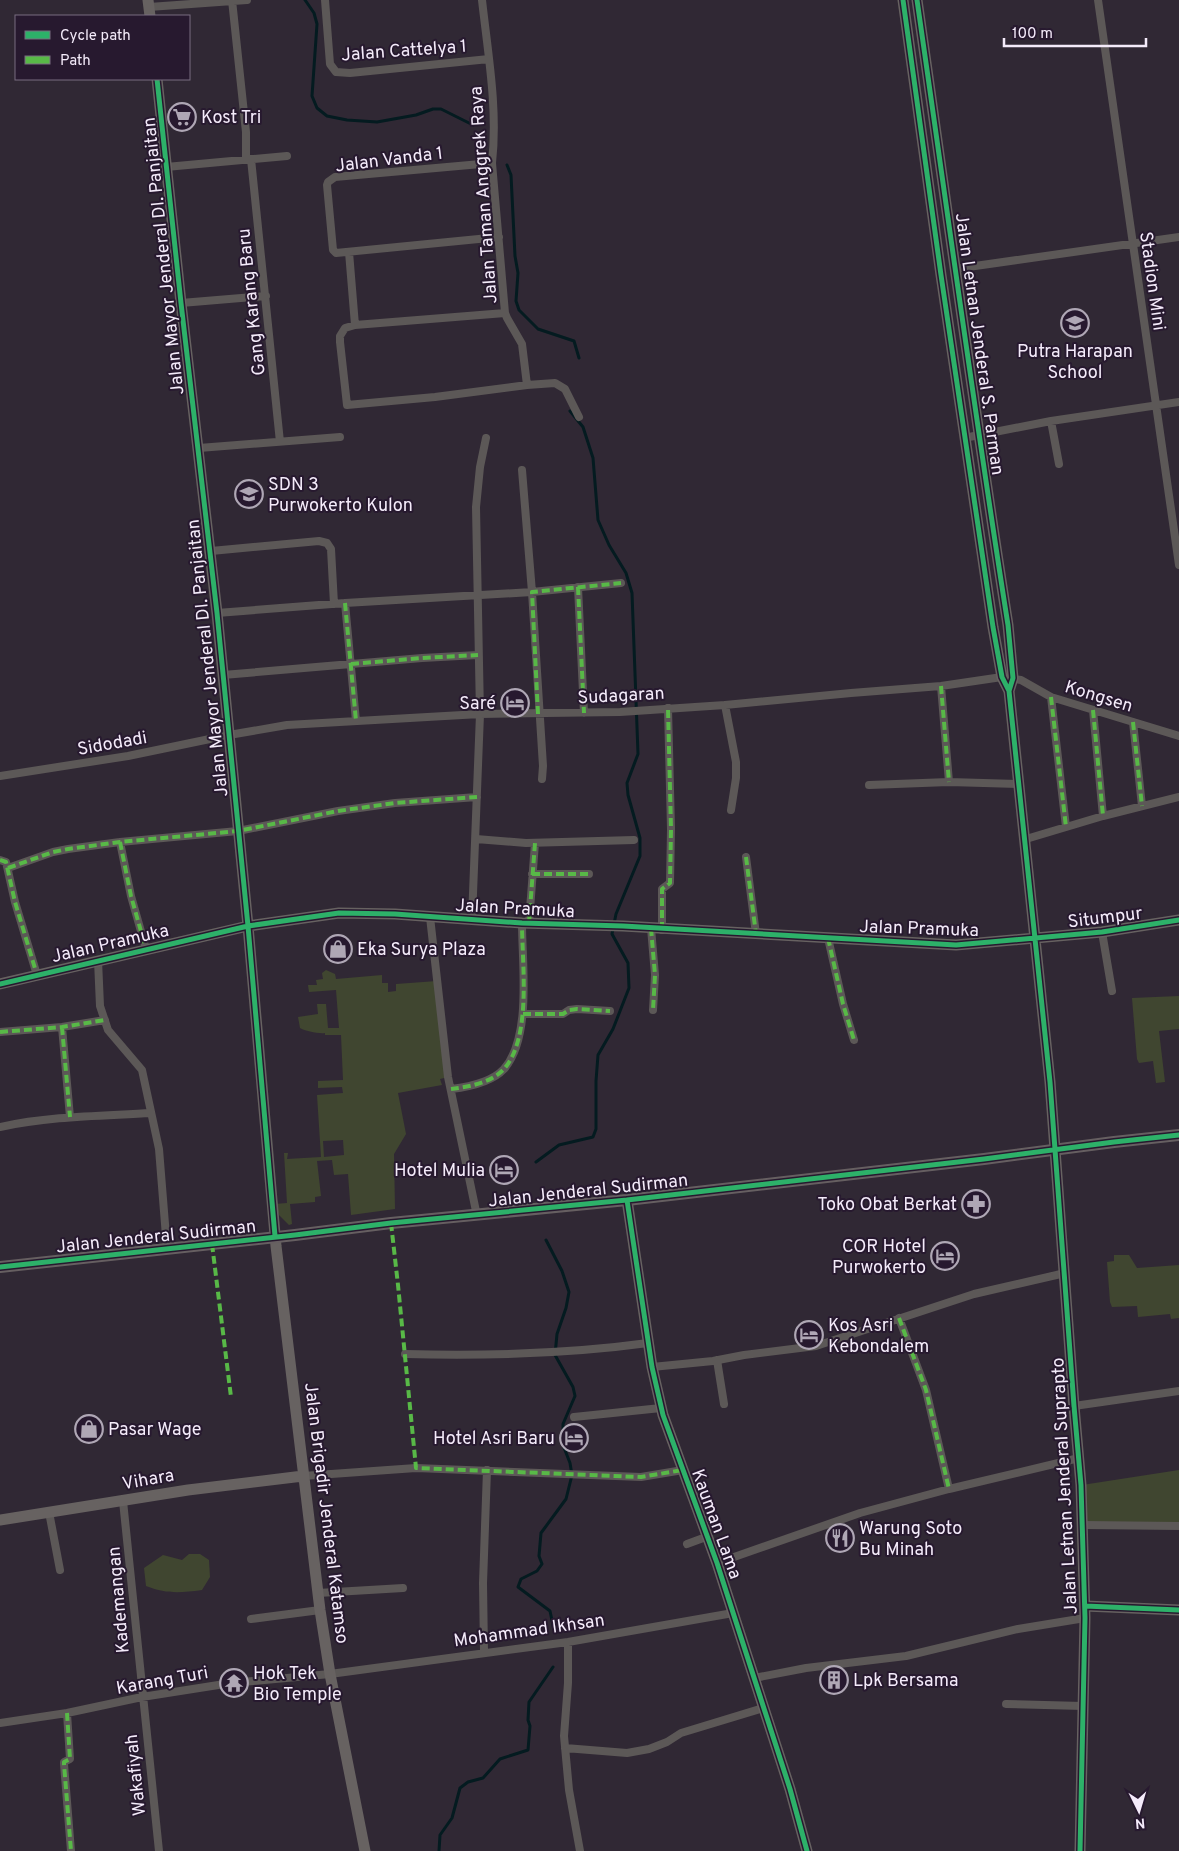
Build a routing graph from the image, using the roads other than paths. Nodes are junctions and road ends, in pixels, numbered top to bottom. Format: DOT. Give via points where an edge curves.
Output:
graph roads {
  1 [pos="232,0"];
  2 [pos="246,0"];
  3 [pos="324,0"];
  4 [pos="482,0"];
  5 [pos="903,0"];
  6 [pos="917,0"];
  7 [pos="1098,0"];
  8 [pos="149,8"];
  9 [pos="489,59"];
  10 [pos="156,80"];
  11 [pos="287,156"];
  12 [pos="249,159"];
  13 [pos="492,163"];
  14 [pos="166,167"];
  15 [pos="499,237"];
  16 [pos="1179,238"];
  17 [pos="1133,244"];
  18 [pos="349,252"];
  19 [pos="960,269"];
  20 [pos="266,296"];
  21 [pos="181,303"];
  22 [pos="505,312"];
  23 [pos="355,325"];
  24 [pos="527,385"];
  25 [pos="1179,402"];
  26 [pos="1155,406"];
  27 [pos="579,417"];
  28 [pos="1051,421"];
  29 [pos="979,436"];
  30 [pos="340,437"];
  31 [pos="486,438"];
  32 [pos="964,438"];
  33 [pos="280,442"];
  34 [pos="199,448"];
  35 [pos="1059,464"];
  36 [pos="522,470"];
  37 [pos="1176,515"];
  38 [pos="211,551"];
  39 [pos="1179,565"];
  40 [pos="999,566"];
  41 [pos="984,567"];
  42 [pos="621,583"];
  43 [pos="578,587"];
  44 [pos="532,592"];
  45 [pos="479,594"];
  46 [pos="345,603"];
  47 [pos="334,604"];
  48 [pos="218,613"];
  49 [pos="478,655"];
  50 [pos="351,664"];
  51 [pos="224,675"];
  52 [pos="1008,677"];
  53 [pos="941,686"];
  54 [pos="1051,697"];
  55 [pos="725,705"];
  56 [pos="668,708"];
  57 [pos="1093,710"];
  58 [pos="584,713"];
  59 [pos="480,714"];
  60 [pos="538,714"];
  61 [pos="356,721"];
  62 [pos="1133,722"];
  63 [pos="229,735"];
  64 [pos="1179,736"];
  65 [pos="0,776"];
  66 [pos="542,779"];
  67 [pos="949,782"];
  68 [pos="1019,784"];
  69 [pos="869,785"];
  70 [pos="477,797"];
  71 [pos="1179,797"];
  72 [pos="1142,806"];
  73 [pos="731,810"];
  74 [pos="1103,816"];
  75 [pos="1066,827"];
  76 [pos="238,830"];
  77 [pos="476,839"];
  78 [pos="1026,839"];
  79 [pos="634,840"];
  80 [pos="120,842"];
  81 [pos="535,843"];
  82 [pos="746,857"];
  83 [pos="0,860"];
  84 [pos="8,868"];
  85 [pos="532,874"];
  86 [pos="589,874"];
  87 [pos="430,917"];
  88 [pos="472,919"];
  89 [pos="1179,920"];
  90 [pos="525,923"];
  91 [pos="248,926"];
  92 [pos="656,929"];
  93 [pos="1102,932"];
  94 [pos="756,934"];
  95 [pos="828,938"];
  96 [pos="1035,939"];
  97 [pos="146,948"];
  98 [pos="98,960"];
  99 [pos="37,975"];
  100 [pos="0,984"];
  101 [pos="1112,992"];
  102 [pos="653,1010"];
  103 [pos="610,1011"];
  104 [pos="523,1014"];
  105 [pos="105,1020"];
  106 [pos="62,1027"];
  107 [pos="0,1032"];
  108 [pos="854,1040"];
  109 [pos="450,1089"];
  110 [pos="151,1113"];
  111 [pos="70,1117"];
  112 [pos="0,1127"];
  113 [pos="1179,1135"];
  114 [pos="1054,1150"];
  115 [pos="627,1200"];
  116 [pos="477,1216"];
  117 [pos="275,1236"];
  118 [pos="167,1249"];
  119 [pos="0,1267"];
  120 [pos="1064,1273"];
  121 [pos="899,1318"];
  122 [pos="648,1343"];
  123 [pos="405,1354"];
  124 [pos="717,1360"];
  125 [pos="652,1367"];
  126 [pos="1179,1391"];
  127 [pos="724,1404"];
  128 [pos="1074,1406"];
  129 [pos="661,1408"];
  130 [pos="574,1417"];
  131 [pos="1079,1458"];
  132 [pos="487,1470"];
  133 [pos="683,1470"];
  134 [pos="303,1476"];
  135 [pos="949,1488"];
  136 [pos="124,1501"];
  137 [pos="50,1512"];
  138 [pos="0,1520"];
  139 [pos="1082,1525"];
  140 [pos="1179,1526"];
  141 [pos="706,1537"];
  142 [pos="687,1544"];
  143 [pos="717,1563"];
  144 [pos="60,1570"];
  145 [pos="403,1588"];
  146 [pos="318,1593"];
  147 [pos="1084,1606"];
  148 [pos="320,1610"];
  149 [pos="1179,1610"];
  150 [pos="733,1613"];
  151 [pos="1085,1618"];
  152 [pos="251,1619"];
  153 [pos="568,1642"];
  154 [pos="484,1652"];
  155 [pos="330,1674"];
  156 [pos="754,1678"];
  157 [pos="142,1696"];
  158 [pos="1006,1704"];
  159 [pos="1083,1706"];
  160 [pos="763,1708"];
  161 [pos="67,1713"];
  162 [pos="0,1723"];
  163 [pos="565,1748"];
  164 [pos="71,1851"];
  165 [pos="159,1851"];
  166 [pos="365,1851"];
  167 [pos="580,1851"];
  168 [pos="807,1851"];
  169 [pos="1080,1851"];
  1 -- 2 [label="street"];
  1 -- 8 [label="street"];
  1 -- 12 [label="street"];
  3 -- 9 [label="street, Jalan Cattelya 1" via="330,64 336,72"];
  4 -- 9 [label="street, Jalan Taman Anggrek Raya"];
  5 -- 32 [label="street, Jalan Letnan Jenderal S. Parman"];
  6 -- 19 [label="street, Jalan Letnan Jenderal S. Parman"];
  7 -- 17 [label="street, Stadion Mini"];
  9 -- 13 [label="street, Jalan Taman Anggrek Raya" via="495,133"];
  10 -- 14 [label="street, Jalan Mayor Jenderal DI. Panjaitan"];
  11 -- 12 [label="street"];
  12 -- 14 [label="street"];
  12 -- 20 [label="street, Gang Karang Baru"];
  13 -- 15 [label="street, Jalan Taman Anggrek Raya"];
  13 -- 18 [label="street, Jalan Vanda 1" via="331,179 327,185 333,250 336,253"];
  14 -- 21 [label="street, Jalan Mayor Jenderal DI. Panjaitan"];
  15 -- 18 [label="street"];
  15 -- 22 [label="street, Jalan Taman Anggrek Raya"];
  16 -- 17 [label="street"];
  17 -- 19 [label="street"];
  17 -- 26 [label="street, Stadion Mini"];
  18 -- 23 [label="street"];
  19 -- 29 [label="street, Jalan Letnan Jenderal S. Parman"];
  20 -- 21 [label="street"];
  20 -- 33 [label="street, Gang Karang Baru"];
  21 -- 34 [label="street, Jalan Mayor Jenderal DI. Panjaitan"];
  22 -- 23 [label="street"];
  22 -- 24 [label="street, Jalan Taman Anggrek Raya" via="522,344"];
  23 -- 24 [label="street" via="345,328 340,336 347,405"];
  24 -- 27 [label="street" via="560,385"];
  25 -- 26 [label="street"];
  26 -- 28 [label="street"];
  26 -- 37 [label="street, Stadion Mini"];
  28 -- 29 [label="street"];
  28 -- 35 [label="street"];
  29 -- 32 [label="street"];
  29 -- 40 [label="street, Jalan Letnan Jenderal S. Parman"];
  30 -- 33 [label="street"];
  31 -- 45 [label="street" via="476,507"];
  32 -- 41 [label="street, Jalan Letnan Jenderal S. Parman"];
  33 -- 34 [label="street"];
  34 -- 38 [label="street, Jalan Mayor Jenderal DI. Panjaitan"];
  36 -- 44 [label="street"];
  37 -- 39 [label="street, Stadion Mini"];
  38 -- 47 [label="street" via="320,541 328,543"];
  38 -- 48 [label="street, Jalan Mayor Jenderal DI. Panjaitan"];
  40 -- 41 [label="street"];
  40 -- 52 [label="street, Jalan Letnan Jenderal S. Parman" via="1009,634"];
  41 -- 52 [label="street, Jalan Letnan Jenderal S. Parman"];
  42 -- 43 [label="street"];
  43 -- 44 [label="street"];
  43 -- 58 [label="street"];
  44 -- 45 [label="street"];
  44 -- 60 [label="street"];
  45 -- 46 [label="street"];
  45 -- 49 [label="street"];
  46 -- 47 [label="street"];
  46 -- 50 [label="street"];
  47 -- 48 [label="street"];
  48 -- 51 [label="street, Jalan Mayor Jenderal DI. Panjaitan"];
  49 -- 50 [label="street"];
  49 -- 59 [label="street"];
  50 -- 51 [label="street"];
  50 -- 61 [label="street"];
  51 -- 63 [label="street, Jalan Mayor Jenderal DI. Panjaitan"];
  52 -- 53 [label="street, Sudagaran"];
  52 -- 54 [label="street, Kongsen" via="1022,680"];
  52 -- 68 [label="street, Jalan Letnan Jenderal S. Parman"];
  53 -- 55 [label="street, Sudagaran"];
  53 -- 67 [label="street"];
  54 -- 57 [label="street, Kongsen"];
  54 -- 75 [label="street"];
  55 -- 56 [label="street, Sudagaran"];
  55 -- 73 [label="street" via="736,762"];
  56 -- 58 [label="street, Sudagaran"];
  56 -- 92 [label="street" via="670,883 662,889"];
  57 -- 62 [label="street, Kongsen"];
  57 -- 74 [label="street"];
  58 -- 60 [label="street, Sudagaran"];
  59 -- 60 [label="street, Sudagaran"];
  59 -- 61 [label="street, Sudagaran"];
  59 -- 70 [label="street"];
  60 -- 66 [label="street"];
  61 -- 63 [label="street, Sudagaran" via="287,726"];
  62 -- 64 [label="street, Kongsen"];
  62 -- 72 [label="street"];
  63 -- 65 [label="street, Sidodadi" via="128,756"];
  63 -- 76 [label="street, Jalan Mayor Jenderal DI. Panjaitan"];
  67 -- 68 [label="street"];
  67 -- 69 [label="street"];
  68 -- 78 [label="street, Jalan Letnan Jenderal S. Parman"];
  70 -- 76 [label="street" via="395,803"];
  70 -- 77 [label="street"];
  71 -- 72 [label="street"];
  72 -- 74 [label="street"];
  74 -- 75 [label="street"];
  75 -- 78 [label="street"];
  76 -- 80 [label="street"];
  76 -- 91 [label="street, Jalan Mayor Jenderal DI. Panjaitan"];
  77 -- 81 [label="street"];
  77 -- 88 [label="street"];
  78 -- 96 [label="street, Jalan Letnan Jenderal S. Parman"];
  79 -- 81 [label="street"];
  80 -- 84 [label="street" via="52,852"];
  80 -- 97 [label="street"];
  81 -- 85 [label="street"];
  82 -- 94 [label="street"];
  83 -- 84 [label="street" via="5,860"];
  84 -- 99 [label="street"];
  85 -- 86 [label="street"];
  85 -- 90 [label="street"];
  87 -- 88 [label="street, Jalan Pramuka"];
  87 -- 91 [label="street, Jalan Pramuka" via="339,913"];
  87 -- 109 [label="street"];
  88 -- 90 [label="street, Jalan Pramuka"];
  89 -- 93 [label="street, Situmpur"];
  90 -- 92 [label="street, Jalan Pramuka"];
  90 -- 104 [label="street"];
  91 -- 97 [label="street, Jalan Pramuka"];
  91 -- 117 [label="street, Jalan Mayor Jenderal DI. Panjaitan"];
  92 -- 94 [label="street, Jalan Pramuka"];
  92 -- 102 [label="street"];
  93 -- 96 [label="street, Situmpur"];
  93 -- 101 [label="street"];
  94 -- 95 [label="street, Jalan Pramuka"];
  95 -- 96 [label="street, Jalan Pramuka" via="956,945"];
  95 -- 108 [label="street"];
  96 -- 114 [label="street, Jalan Letnan Jenderal S. Parman"];
  97 -- 98 [label="street, Jalan Pramuka"];
  98 -- 99 [label="street, Jalan Pramuka"];
  98 -- 105 [label="street" via="100,1006"];
  99 -- 100 [label="street, Jalan Pramuka"];
  103 -- 104 [label="street" via="577,1009 563,1014"];
  104 -- 109 [label="street" via="513,1054 503,1070 487,1080"];
  105 -- 106 [label="street"];
  105 -- 110 [label="street" via="108,1030 142,1070"];
  106 -- 107 [label="street"];
  106 -- 111 [label="street"];
  109 -- 116 [label="street"];
  110 -- 111 [label="street"];
  110 -- 118 [label="street" via="159,1149"];
  111 -- 112 [label="street"];
  113 -- 114 [label="main road, Jalan Jenderal Sudirman"];
  114 -- 115 [label="main road, Jalan Jenderal Sudirman"];
  114 -- 120 [label="street, Jalan Letnan Jenderal Suprapto"];
  115 -- 116 [label="main road, Jalan Jenderal Sudirman"];
  115 -- 122 [label="street, Kauman Lama"];
  116 -- 117 [label="main road, Jalan Jenderal Sudirman"];
  117 -- 118 [label="main road, Jalan Jenderal Sudirman"];
  117 -- 134 [label="street, Jalan Brigadir Jenderal Katamso"];
  118 -- 119 [label="main road, Jalan Jenderal Sudirman"];
  120 -- 121 [label="street" via="974,1294"];
  120 -- 128 [label="street, Jalan Letnan Jenderal Suprapto"];
  121 -- 124 [label="street" via="816,1346"];
  121 -- 135 [label="street" via="926,1390"];
  122 -- 123 [label="street" via="501,1356"];
  122 -- 125 [label="street, Kauman Lama"];
  124 -- 125 [label="street"];
  124 -- 127 [label="street"];
  125 -- 129 [label="street, Kauman Lama"];
  126 -- 128 [label="street"];
  128 -- 131 [label="street, Jalan Letnan Jenderal Suprapto"];
  129 -- 130 [label="street"];
  129 -- 133 [label="street, Kauman Lama"];
  131 -- 135 [label="street"];
  131 -- 139 [label="street, Jalan Letnan Jenderal Suprapto"];
  132 -- 133 [label="street" via="641,1477"];
  132 -- 134 [label="street" via="416,1468"];
  132 -- 154 [label="street"];
  133 -- 141 [label="street, Kauman Lama"];
  134 -- 136 [label="street, Vihara"];
  134 -- 146 [label="street, Jalan Brigadir Jenderal Katamso"];
  135 -- 143 [label="street" via="860,1513"];
  136 -- 137 [label="street, Vihara"];
  136 -- 157 [label="street, Kademangan"];
  137 -- 138 [label="street, Vihara"];
  137 -- 144 [label="street"];
  139 -- 140 [label="street"];
  139 -- 147 [label="street, Jalan Letnan Jenderal Suprapto"];
  141 -- 142 [label="street"];
  141 -- 143 [label="street, Kauman Lama"];
  143 -- 150 [label="street, Kauman Lama"];
  145 -- 146 [label="street"];
  146 -- 148 [label="street, Jalan Brigadir Jenderal Katamso"];
  147 -- 149 [label="street"];
  147 -- 151 [label="street, Jalan Letnan Jenderal Suprapto"];
  148 -- 152 [label="street"];
  148 -- 155 [label="street, Jalan Brigadir Jenderal Katamso"];
  150 -- 153 [label="street, Mohammad Ikhsan"];
  150 -- 156 [label="street, Kauman Lama"];
  151 -- 156 [label="street" via="1018,1629 906,1656"];
  151 -- 159 [label="street, Jalan Letnan Jenderal Suprapto"];
  153 -- 154 [label="street, Mohammad Ikhsan"];
  153 -- 163 [label="street"];
  154 -- 155 [label="street, Mohammad Ikhsan"];
  155 -- 157 [label="street, Karang Turi" via="231,1683"];
  155 -- 166 [label="street, Jalan Brigadir Jenderal Katamso"];
  156 -- 160 [label="street, Kauman Lama"];
  157 -- 161 [label="street, Karang Turi"];
  157 -- 165 [label="street, Wakafiyah"];
  158 -- 159 [label="street"];
  159 -- 169 [label="street, Jalan Letnan Jenderal Suprapto"];
  160 -- 163 [label="street" via="635,1752"];
  160 -- 168 [label="street, Kauman Lama"];
  161 -- 162 [label="street, Karang Turi"];
  161 -- 164 [label="street" via="70,1760 64,1764"];
  163 -- 167 [label="street"];
}
